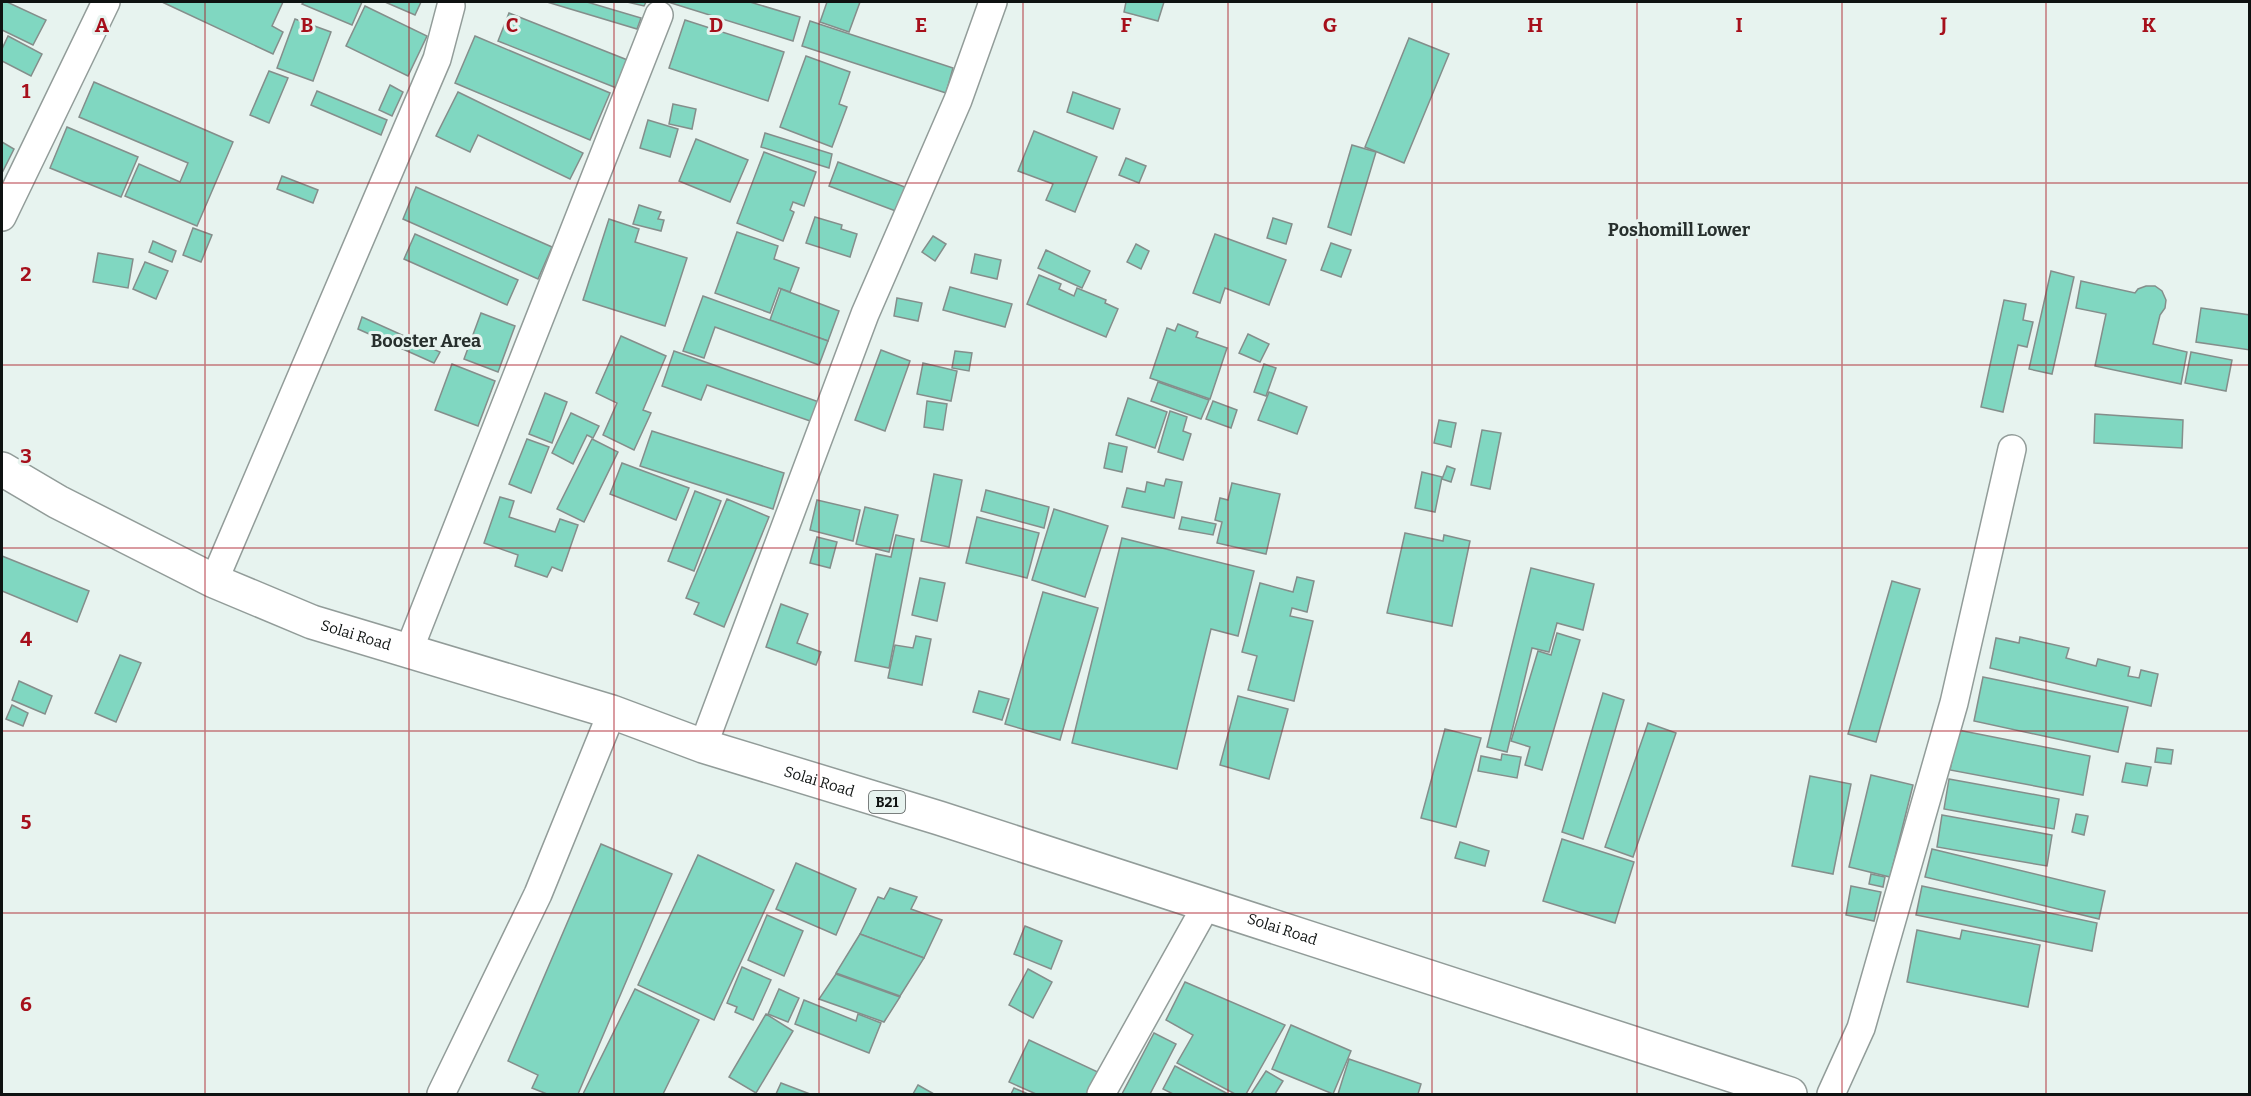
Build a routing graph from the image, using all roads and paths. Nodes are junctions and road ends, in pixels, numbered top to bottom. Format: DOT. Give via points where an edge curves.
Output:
graph roads {
  1 [pos="106,2"];
  2 [pos="993,2"];
  3 [pos="452,6"];
  4 [pos="658,15"];
  5 [pos="2,217"];
  6 [pos="2012,449"];
  7 [pos="2,470"];
  8 [pos="214,581"];
  9 [pos="408,650"];
  10 [pos="612,712"];
  11 [pos="703,746"];
  12 [pos="1206,906"];
  13 [pos="441,1095"];
  14 [pos="1101,1095"];
  15 [pos="1790,1095"];
  16 [pos="1831,1095"];
  1 -- 5 [label="street"];
  2 -- 11 [label="street" via="958,100 865,314"];
  3 -- 8 [label="street" via="437,59"];
  4 -- 9 [label="street"];
  6 -- 16 [label="street" via="1954,703 1860,1028"];
  7 -- 8 [label="highway, Solai Road / B21"];
  8 -- 9 [label="highway, Solai Road / B21" via="312,622"];
  9 -- 10 [label="highway, Solai Road / B21"];
  10 -- 11 [label="highway, Solai Road / B21"];
  10 -- 13 [label="street" via="538,894"];
  11 -- 12 [label="highway, Solai Road / B21"];
  12 -- 14 [label="street"];
  12 -- 15 [label="highway, Solai Road / B21"];
}
